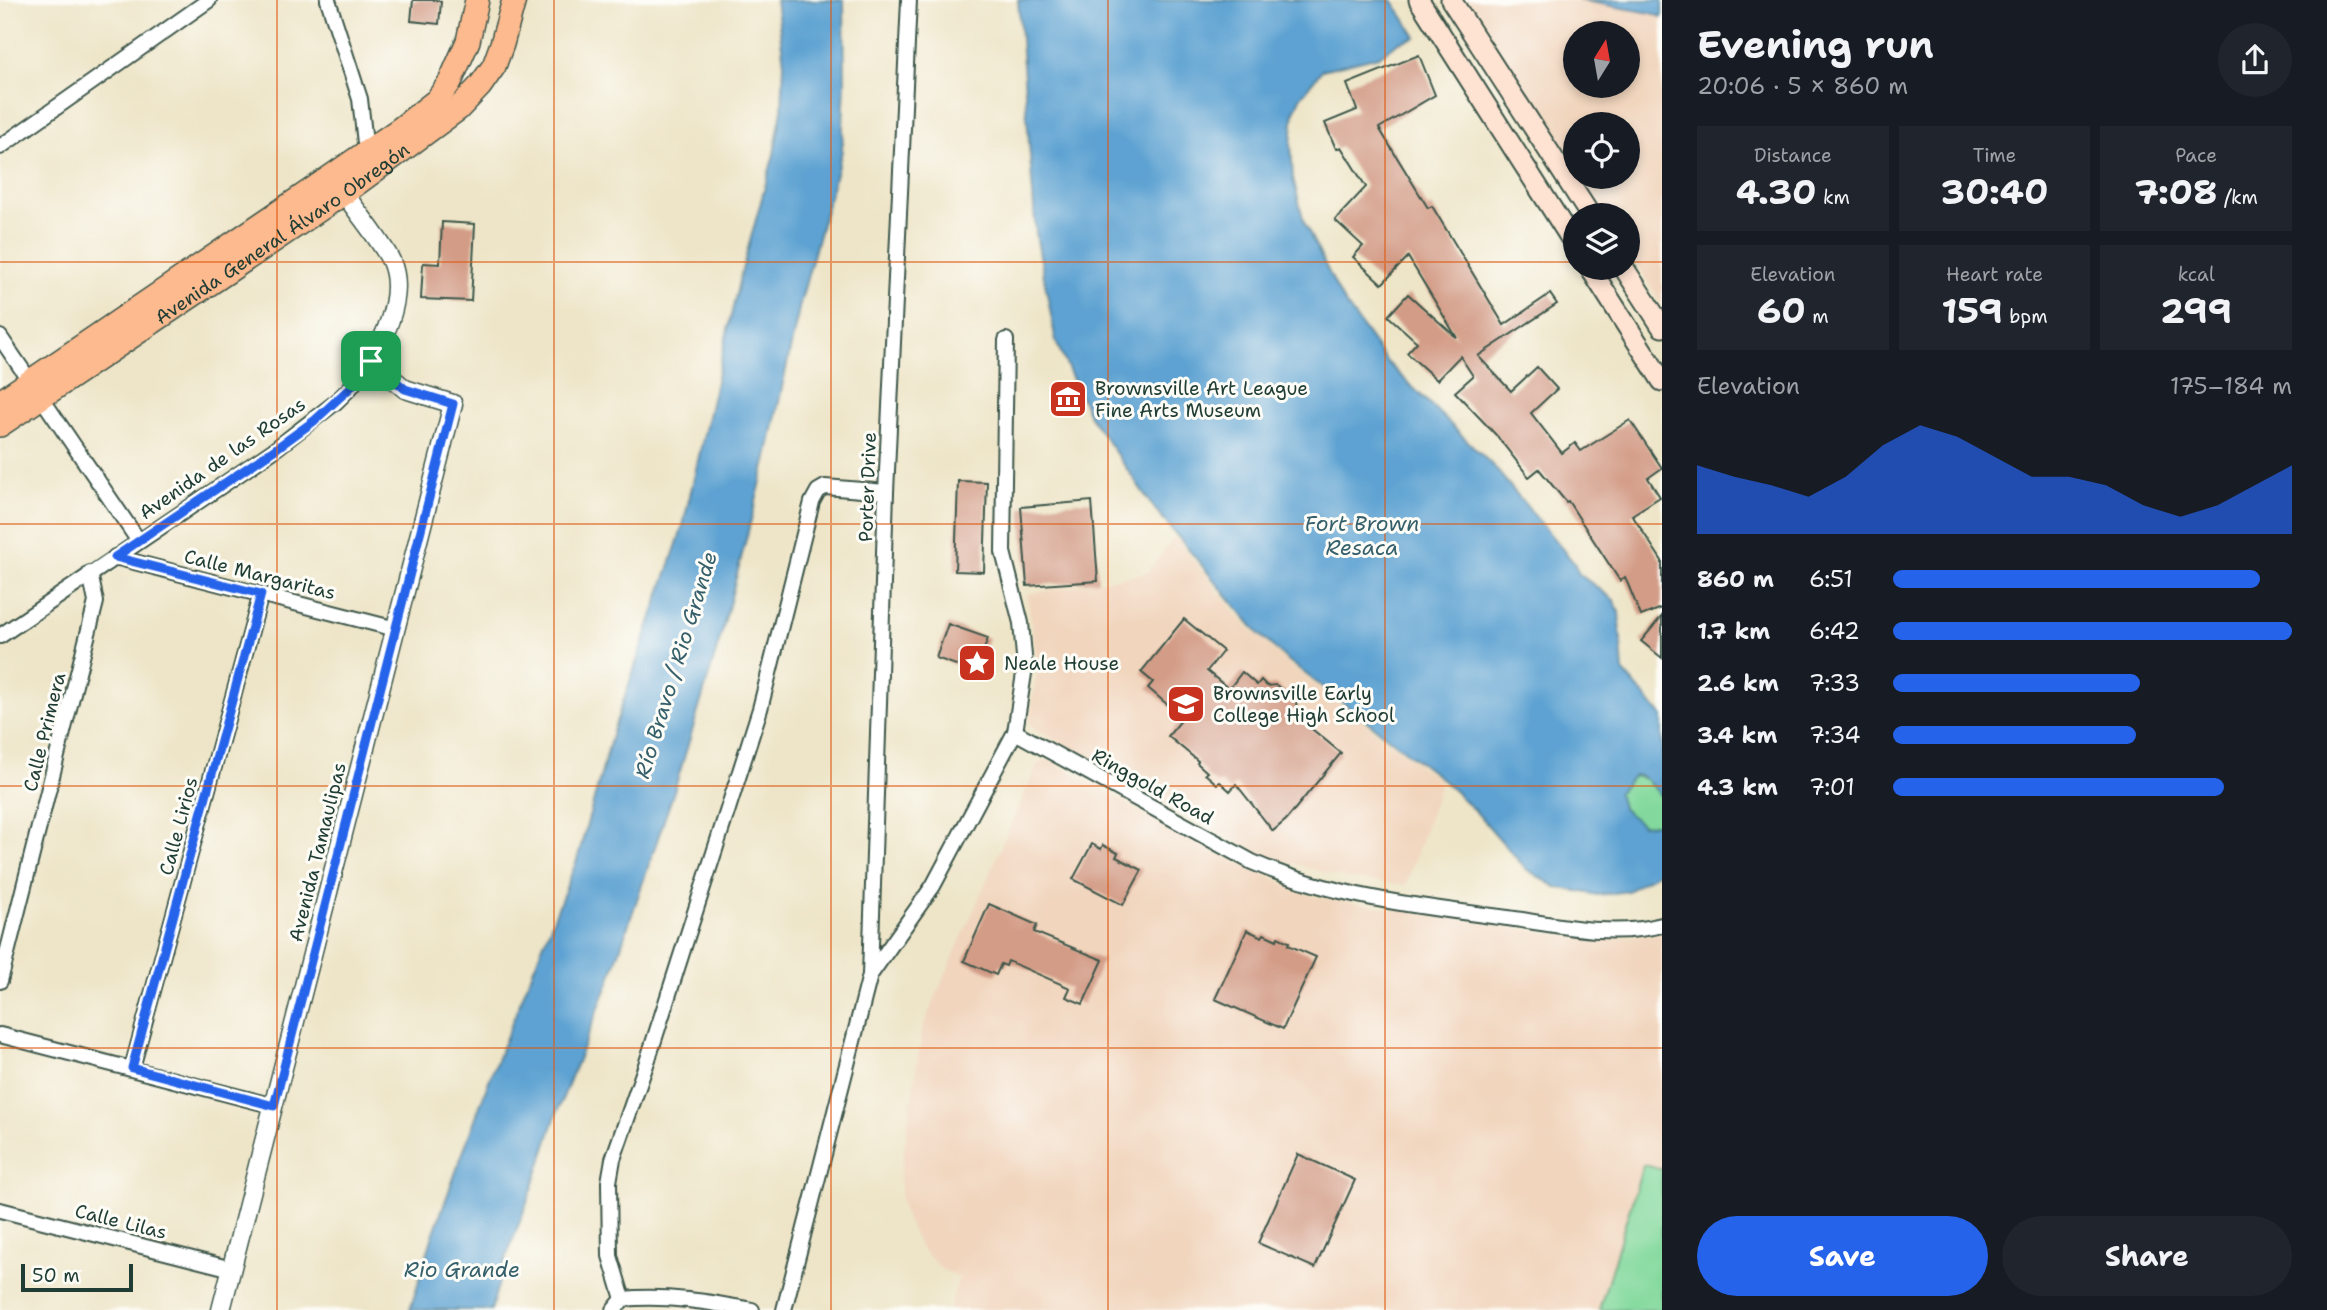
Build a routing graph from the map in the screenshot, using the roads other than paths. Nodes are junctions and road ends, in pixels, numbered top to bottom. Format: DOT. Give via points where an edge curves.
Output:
graph roads {
  1 [pos="209,0"];
  2 [pos="328,0"];
  3 [pos="477,0"];
  4 [pos="514,0"];
  5 [pos="909,0"];
  6 [pos="1419,0"];
  7 [pos="1451,0"];
  8 [pos="0,147"];
  9 [pos="366,152"];
  10 [pos="344,193"];
  11 [pos="1582,203"];
  12 [pos="1563,226"];
  13 [pos="230,257"];
  14 [pos="1598,280"];
  15 [pos="1632,280"];
  16 [pos="1662,327"];
  17 [pos="0,337"];
  18 [pos="1006,340"];
  19 [pos="371,361"];
  20 [pos="1662,381"];
  21 [pos="36,389"];
  22 [pos="0,402"];
  23 [pos="0,425"];
  24 [pos="886,492"];
  25 [pos="138,540"];
  26 [pos="115,557"];
  27 [pos="90,573"];
  28 [pos="261,594"];
  29 [pos="396,629"];
  30 [pos="0,636"];
  31 [pos="1015,732"];
  32 [pos="1662,925"];
  33 [pos="870,975"];
  34 [pos="0,981"];
  35 [pos="0,1035"];
  36 [pos="132,1068"];
  37 [pos="274,1106"];
  38 [pos="0,1210"];
  39 [pos="232,1269"];
  40 [pos="618,1305"];
  41 [pos="221,1310"];
  42 [pos="752,1310"];
  43 [pos="784,1310"];
  1 -- 8 [label="street"];
  2 -- 9 [label="street" via="360,99"];
  3 -- 9 [label="main road, Avenida General Álvaro Obregón" via="468,41 437,100"];
  4 -- 10 [label="main road, Avenida General Álvaro Obregón" via="494,66 480,86 458,109"];
  5 -- 24 [label="street, Porter Drive"];
  6 -- 12 [label="main road"];
  7 -- 11 [label="main road"];
  9 -- 13 [label="main road, Avenida General Álvaro Obregón"];
  10 -- 13 [label="main road, Avenida General Álvaro Obregón"];
  10 -- 19 [label="street, Avenida de las Rosas" via="391,261 394,275 392,314"];
  13 -- 21 [label="main road, Avenida General Álvaro Obregón"];
  14 -- 20 [label="main road"];
  15 -- 16 [label="main road"];
  17 -- 21 [label="street"];
  18 -- 31 [label="street" via="1003,552 1021,623 1025,667"];
  19 -- 25 [label="street, Avenida de las Rosas" via="314,421"];
  19 -- 29 [label="street, Avenida Tamaulipas" via="405,389 453,404"];
  21 -- 22 [label="main road, Avenida General Álvaro Obregón"];
  21 -- 23 [label="main road, Avenida General Álvaro Obregón"];
  21 -- 25 [label="street"];
  24 -- 33 [label="street, Porter Drive"];
  24 -- 40 [label="street" via="825,487 812,502 760,709 613,1158 609,1182 611,1256"];
  25 -- 26 [label="street, Avenida de las Rosas"];
  26 -- 27 [label="street, Avenida de las Rosas"];
  26 -- 28 [label="street, Calle Margaritas"];
  27 -- 30 [label="street, Avenida de las Rosas"];
  27 -- 34 [label="street, Calle Primera" via="96,602"];
  28 -- 29 [label="street, Calle Margaritas"];
  28 -- 36 [label="street, Calle Lirios"];
  29 -- 37 [label="street, Avenida Tamaulipas"];
  31 -- 32 [label="street, Ringgold Road" via="1252,862 1324,888 1593,930"];
  31 -- 33 [label="street" via="933,886"];
  33 -- 43 [label="street"];
  35 -- 36 [label="street"];
  36 -- 37 [label="street"];
  37 -- 39 [label="street, Avenida Tamaulipas"];
  38 -- 39 [label="street, Calle Lilas"];
  39 -- 41 [label="street, Avenida Tamaulipas"];
  40 -- 42 [label="street" via="653,1296"];
}
